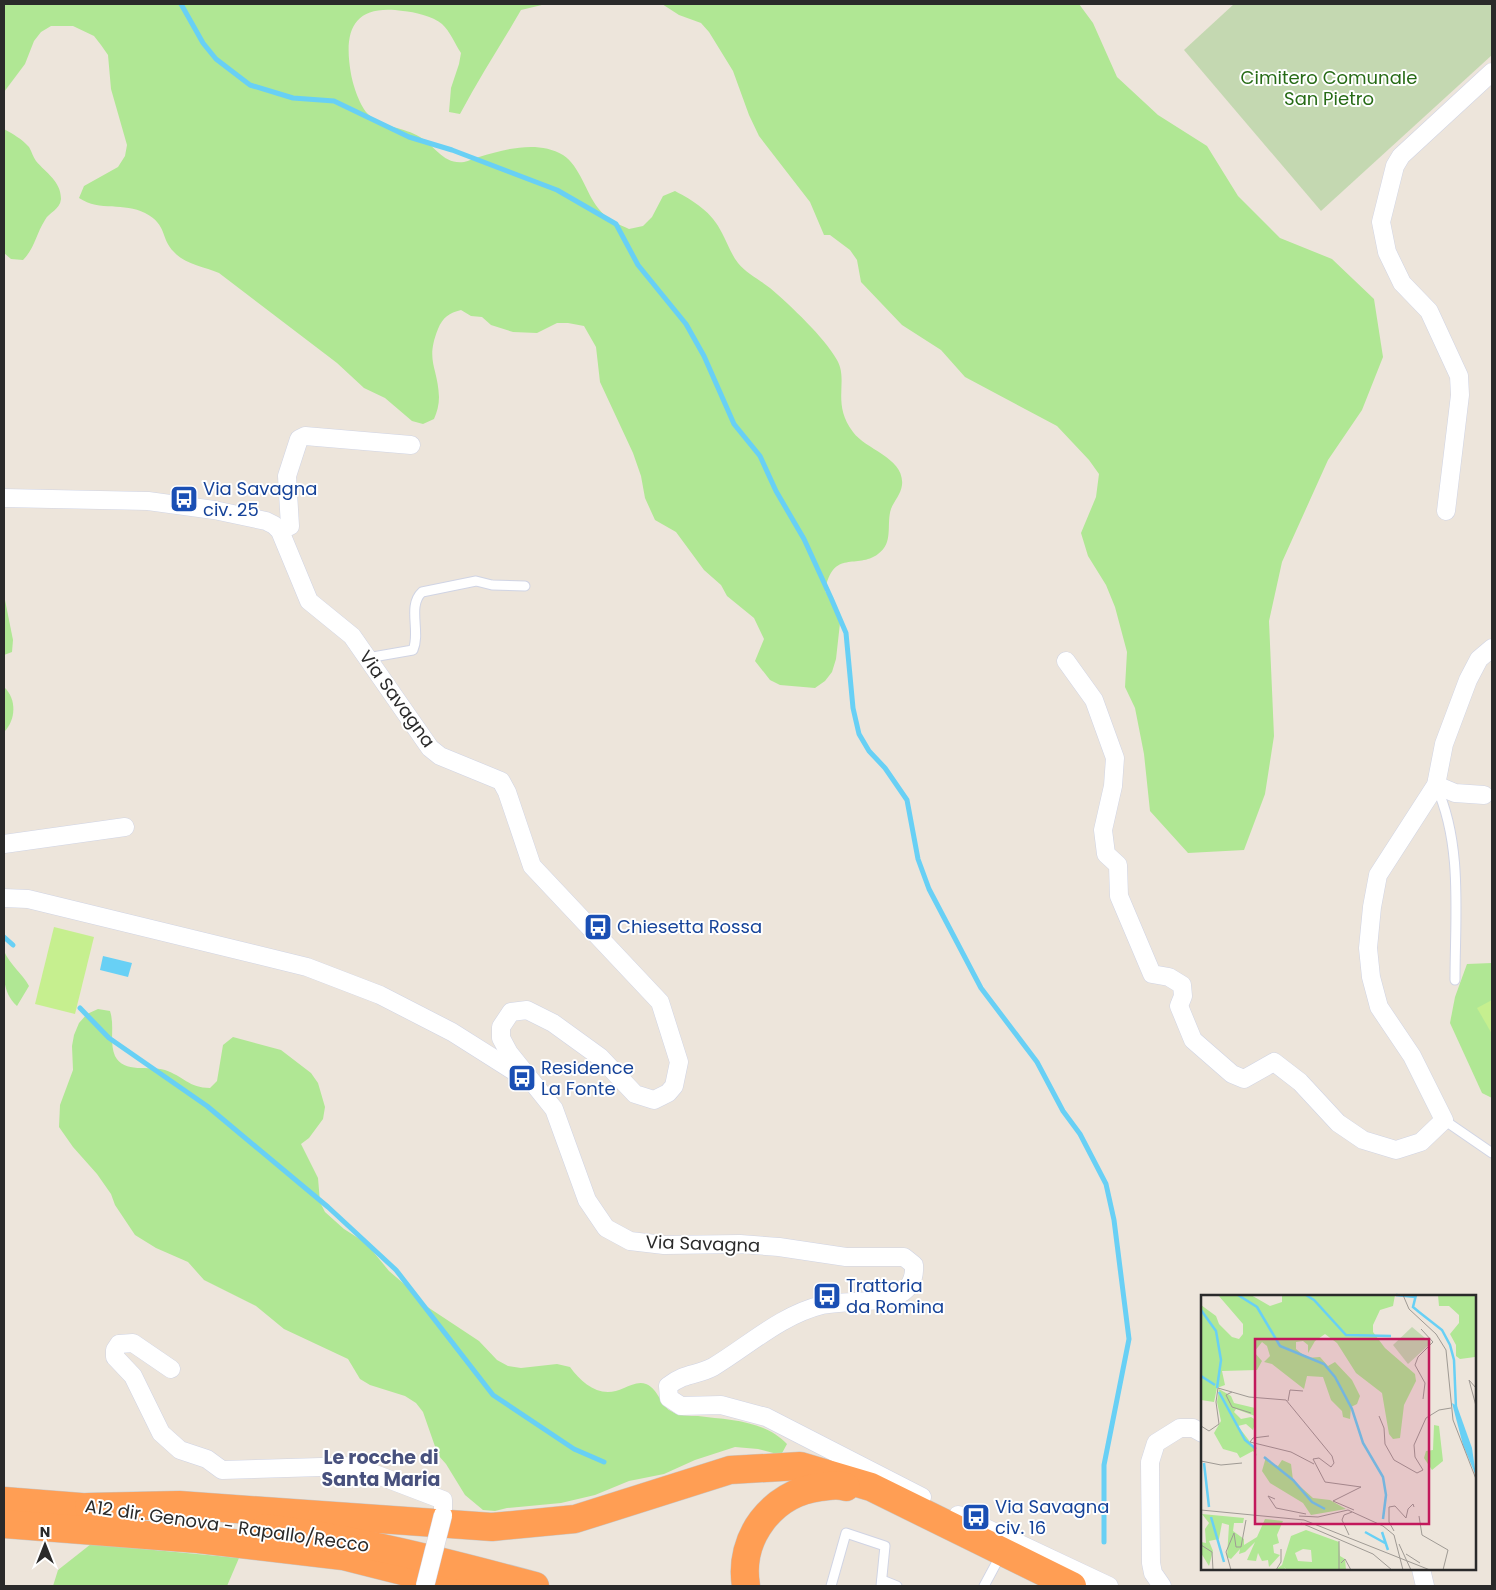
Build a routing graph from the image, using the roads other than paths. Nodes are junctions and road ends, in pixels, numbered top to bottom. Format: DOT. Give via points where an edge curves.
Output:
graph roads {
  1 [pos="1492,72"];
  2 [pos="411,445"];
  3 [pos="4,498"];
  4 [pos="1446,511"];
  5 [pos="280,531"];
  6 [pos="526,586"];
  7 [pos="1492,648"];
  8 [pos="368,658"];
  9 [pos="1066,662"];
  10 [pos="1436,785"];
  11 [pos="1484,795"];
  12 [pos="125,827"];
  13 [pos="4,844"];
  14 [pos="4,898"];
  15 [pos="1455,980"];
  16 [pos="531,1082"];
  17 [pos="1444,1120"];
  18 [pos="1492,1153"];
  19 [pos="171,1369"];
  20 [pos="1201,1432"];
  21 [pos="4,1501"];
  22 [pos="88,1507"];
  23 [pos="4,1524"];
  24 [pos="307,1553"];
  25 [pos="998,1560"];
  26 [pos="1421,1570"];
  27 [pos="881,1583"];
  28 [pos="411,1586"];
  29 [pos="425,1586"];
  30 [pos="462,1586"];
  31 [pos="535,1586"];
  32 [pos="746,1586"];
  33 [pos="831,1586"];
  34 [pos="897,1586"];
  35 [pos="984,1586"];
  36 [pos="1050,1586"];
  37 [pos="1072,1586"];
  38 [pos="1110,1586"];
  39 [pos="1162,1586"];
  40 [pos="1425,1586"];
  1 -- 4 [label="street" via="1401,156 1395,166 1381,222 1387,252 1402,283 1429,311 1459,376 1460,395"];
  2 -- 5 [label="street" via="305,436 299,439 287,476 290,526"];
  3 -- 5 [label="street" via="148,501 266,521"];
  5 -- 8 [label="street, Via Savagna" via="309,601 352,636"];
  6 -- 8 [label="lane" via="476,581 422,592 416,604 413,650"];
  7 -- 10 [label="street" via="1479,659 1468,680 1444,744"];
  8 -- 16 [label="street, Via Savagna" via="430,748 440,756 501,781 532,866 660,1002 666,1014 679,1062 674,1086 654,1100 636,1094 600,1057 553,1023 527,1010 511,1012 501,1027 501,1038"];
  9 -- 17 [label="street" via="1094,700 1115,758 1113,786 1103,830 1106,854 1118,866 1119,896 1152,974 1169,977 1182,985 1180,1006 1193,1040 1232,1074 1244,1079 1274,1062 1300,1082 1338,1123 1362,1140 1396,1150 1420,1142"];
  10 -- 11 [label="street" via="1455,793"];
  10 -- 15 [label="lane" via="1451,833"];
  10 -- 17 [label="street" via="1378,875 1368,948 1378,1007 1412,1056"];
  12 -- 13 [label="street"];
  14 -- 16 [label="street" via="28,899 307,967 380,995 452,1032"];
  16 -- 38 [label="street, Via Savagna" via="554,1109 586,1200 606,1228 630,1241 664,1245 740,1244 846,1257 891,1256 904,1258 914,1265 915,1276 910,1286 894,1297 823,1305 798,1313 710,1368 680,1377 668,1386 669,1398 680,1406 721,1405 766,1417 939,1506"];
  17 -- 18 [label="lane"];
  19 -- 29 [label="street, bridge" via="133,1343 119,1344 114,1350 114,1357 133,1376 161,1433 180,1450 207,1458 222,1470 354,1466 443,1500 443,1515"];
  20 -- 39 [label="street" via="1193,1428 1180,1428 1156,1443 1150,1462 1151,1563 1152,1573"];
  21 -- 22 [label="highway, A12 dir. Genova - Rapallo/Recco"];
  22 -- 31 [label="highway, A12 dir. Genova - Rapallo/Recco" via="322,1535 421,1556"];
  22 -- 37 [label="highway" via="179,1504 492,1527 575,1519 730,1470 800,1466 871,1487"];
  23 -- 24 [label="highway" via="198,1539"];
  24 -- 28 [label="highway"];
  24 -- 30 [label="highway" via="343,1556"];
  25 -- 32 [label="highway" via="860,1491 838,1484 808,1488 786,1497 770,1509 755,1530 746,1556"];
  25 -- 35 [label="lane"];
  25 -- 36 [label="highway"];
  26 -- 40 [label="street"];
  27 -- 33 [label="lane" via="885,1546 846,1533"];
  27 -- 34 [label="lane"];
}
